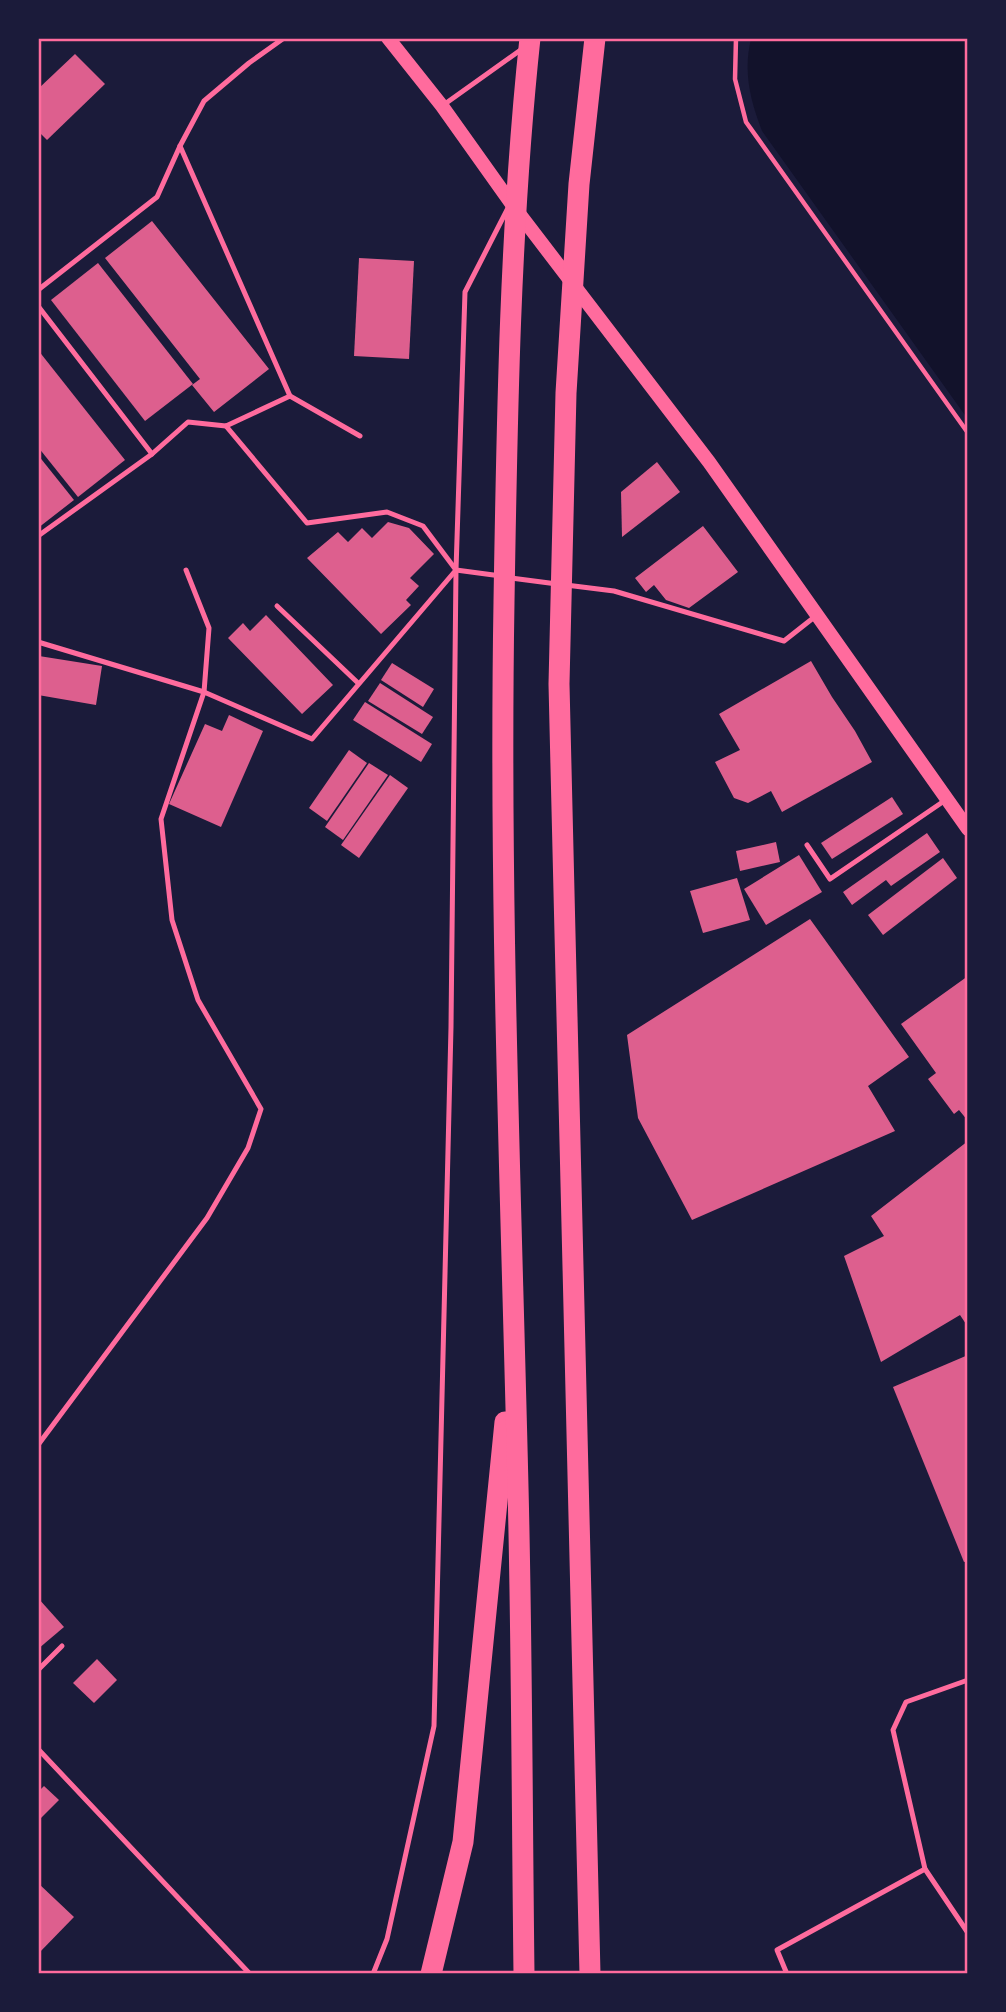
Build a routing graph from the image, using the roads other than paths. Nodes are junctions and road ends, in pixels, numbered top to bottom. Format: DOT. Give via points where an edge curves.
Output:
graph roads {
  1 [pos="284,38"];
  2 [pos="388,38"];
  3 [pos="530,38"];
  4 [pos="536,38"];
  5 [pos="595,38"];
  6 [pos="442,106"];
  7 [pos="180,146"];
  8 [pos="511,202"];
  9 [pos="38,290"];
  10 [pos="38,306"];
  11 [pos="290,396"];
  12 [pos="226,426"];
  13 [pos="360,436"];
  14 [pos="152,454"];
  15 [pos="38,536"];
  16 [pos="186,570"];
  17 [pos="456,570"];
  18 [pos="277,606"];
  19 [pos="817,614"];
  20 [pos="38,642"];
  21 [pos="358,683"];
  22 [pos="204,692"];
  23 [pos="947,799"];
  24 [pos="968,829"];
  25 [pos="807,845"];
  26 [pos="38,1445"];
  27 [pos="508,1489"];
  28 [pos="62,1646"];
  29 [pos="38,1670"];
  30 [pos="968,1680"];
  31 [pos="38,1749"];
  32 [pos="925,1869"];
  33 [pos="968,1933"];
  34 [pos="250,1973"];
  35 [pos="373,1973"];
  36 [pos="431,1973"];
  37 [pos="524,1973"];
  38 [pos="590,1973"];
  39 [pos="787,1973"];
  1 -- 7 [label="lane" via="204,101"];
  2 -- 6 [label="main road"];
  3 -- 27 [label="highway" via="508,362 502,738 513,1339"];
  4 -- 6 [label="lane"];
  5 -- 38 [label="highway" via="579,184 566,393 559,684"];
  6 -- 8 [label="main road"];
  7 -- 9 [label="lane" via="157,197"];
  7 -- 11 [label="lane"];
  8 -- 17 [label="lane" via="466,292"];
  8 -- 19 [label="main road" via="709,462"];
  10 -- 14 [label="lane"];
  11 -- 12 [label="lane"];
  11 -- 13 [label="lane"];
  12 -- 14 [label="lane" via="188,422"];
  12 -- 17 [label="lane" via="307,523 387,512 423,526"];
  14 -- 15 [label="lane"];
  16 -- 22 [label="lane" via="209,628"];
  17 -- 19 [label="lane" via="614,591 784,641"];
  17 -- 21 [label="lane"];
  17 -- 35 [label="lane" via="451,1027 434,1726 387,1939"];
  18 -- 21 [label="lane"];
  19 -- 23 [label="main road"];
  20 -- 22 [label="lane"];
  21 -- 22 [label="lane" via="312,739"];
  22 -- 26 [label="lane" via="161,819 172,920 198,1000 261,1109 248,1148 206,1218"];
  23 -- 24 [label="main road"];
  23 -- 25 [label="lane" via="830,879"];
  27 -- 36 [label="highway" via="463,1842"];
  27 -- 37 [label="highway"];
  28 -- 29 [label="lane"];
  30 -- 32 [label="lane" via="906,1702 893,1730"];
  31 -- 34 [label="lane"];
  32 -- 33 [label="lane"];
  32 -- 39 [label="lane" via="777,1950"];
}
